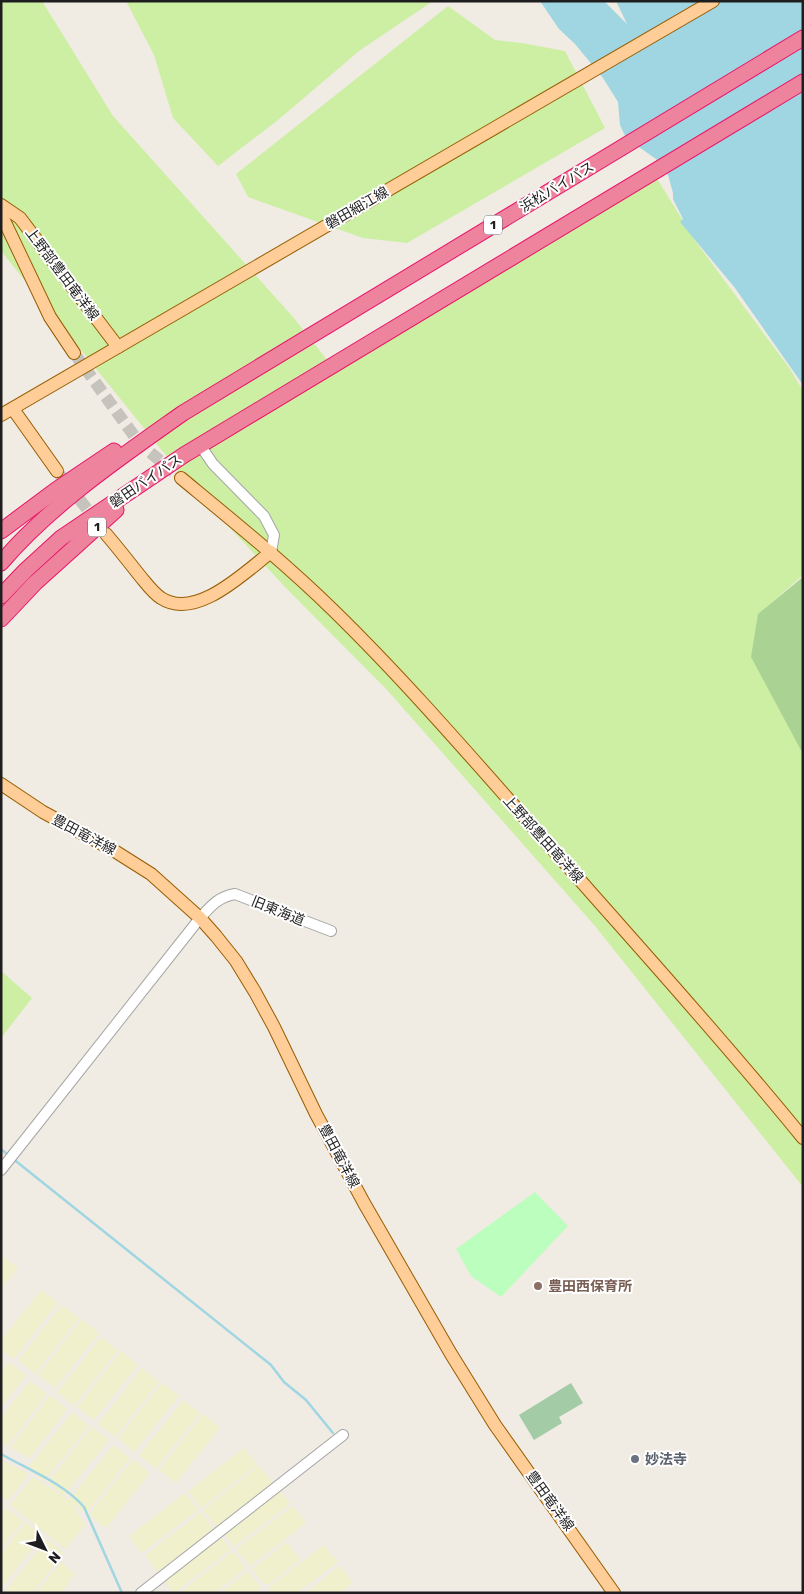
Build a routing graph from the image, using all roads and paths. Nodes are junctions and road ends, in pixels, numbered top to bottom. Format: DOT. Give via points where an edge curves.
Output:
graph roads {
  1 [pos="713,1"];
  2 [pos="803,38"];
  3 [pos="803,82"];
  4 [pos="1,205"];
  5 [pos="1,214"];
  6 [pos="124,344"];
  7 [pos="74,353"];
  8 [pos="13,409"];
  9 [pos="183,413"];
  10 [pos="1,416"];
  11 [pos="200,445"];
  12 [pos="57,471"];
  13 [pos="181,478"];
  14 [pos="1,531"];
  15 [pos="106,534"];
  16 [pos="271,552"];
  17 [pos="1,563"];
  18 [pos="1,596"];
  19 [pos="1,619"];
  20 [pos="1,784"];
  21 [pos="200,918"];
  22 [pos="331,931"];
  23 [pos="803,1138"];
  24 [pos="1,1170"];
  25 [pos="344,1435"];
  26 [pos="142,1593"];
  27 [pos="614,1593"];
  1 -- 6 [label="main road, 磐田細江線"];
  2 -- 9 [label="highway, 浜松バイパス / 1"];
  3 -- 11 [label="highway, 1"];
  4 -- 6 [label="main road, 上野部豊田竜洋線" via="20,218"];
  5 -- 7 [label="main road, 上野部豊田竜洋線" via="50,317"];
  6 -- 8 [label="main road, 磐田細江線"];
  8 -- 10 [label="main road, 磐田細江線"];
  8 -- 12 [label="main road"];
  9 -- 14 [label="highway, 1" via="142,432"];
  9 -- 17 [label="highway, 1" via="98,475 45,519"];
  11 -- 16 [label="street" via="213,464 264,516 274,535"];
  11 -- 18 [label="highway, 磐田バイパス / 1" via="61,538"];
  11 -- 19 [label="highway, 1" via="92,531"];
  13 -- 16 [label="main road, 上野部豊田竜洋線"];
  15 -- 16 [label="main road" via="161,599 179,604 203,601"];
  16 -- 23 [label="main road, 上野部豊田竜洋線" via="332,609 471,757 721,1040"];
  20 -- 21 [label="main road, 豊田竜洋線" via="151,874"];
  21 -- 22 [label="street, 旧東海道" via="216,901 235,894"];
  21 -- 24 [label="street"];
  21 -- 27 [label="main road, 豊田竜洋線" via="236,961 255,992 364,1203 495,1426"];
  25 -- 26 [label="street"];
}
